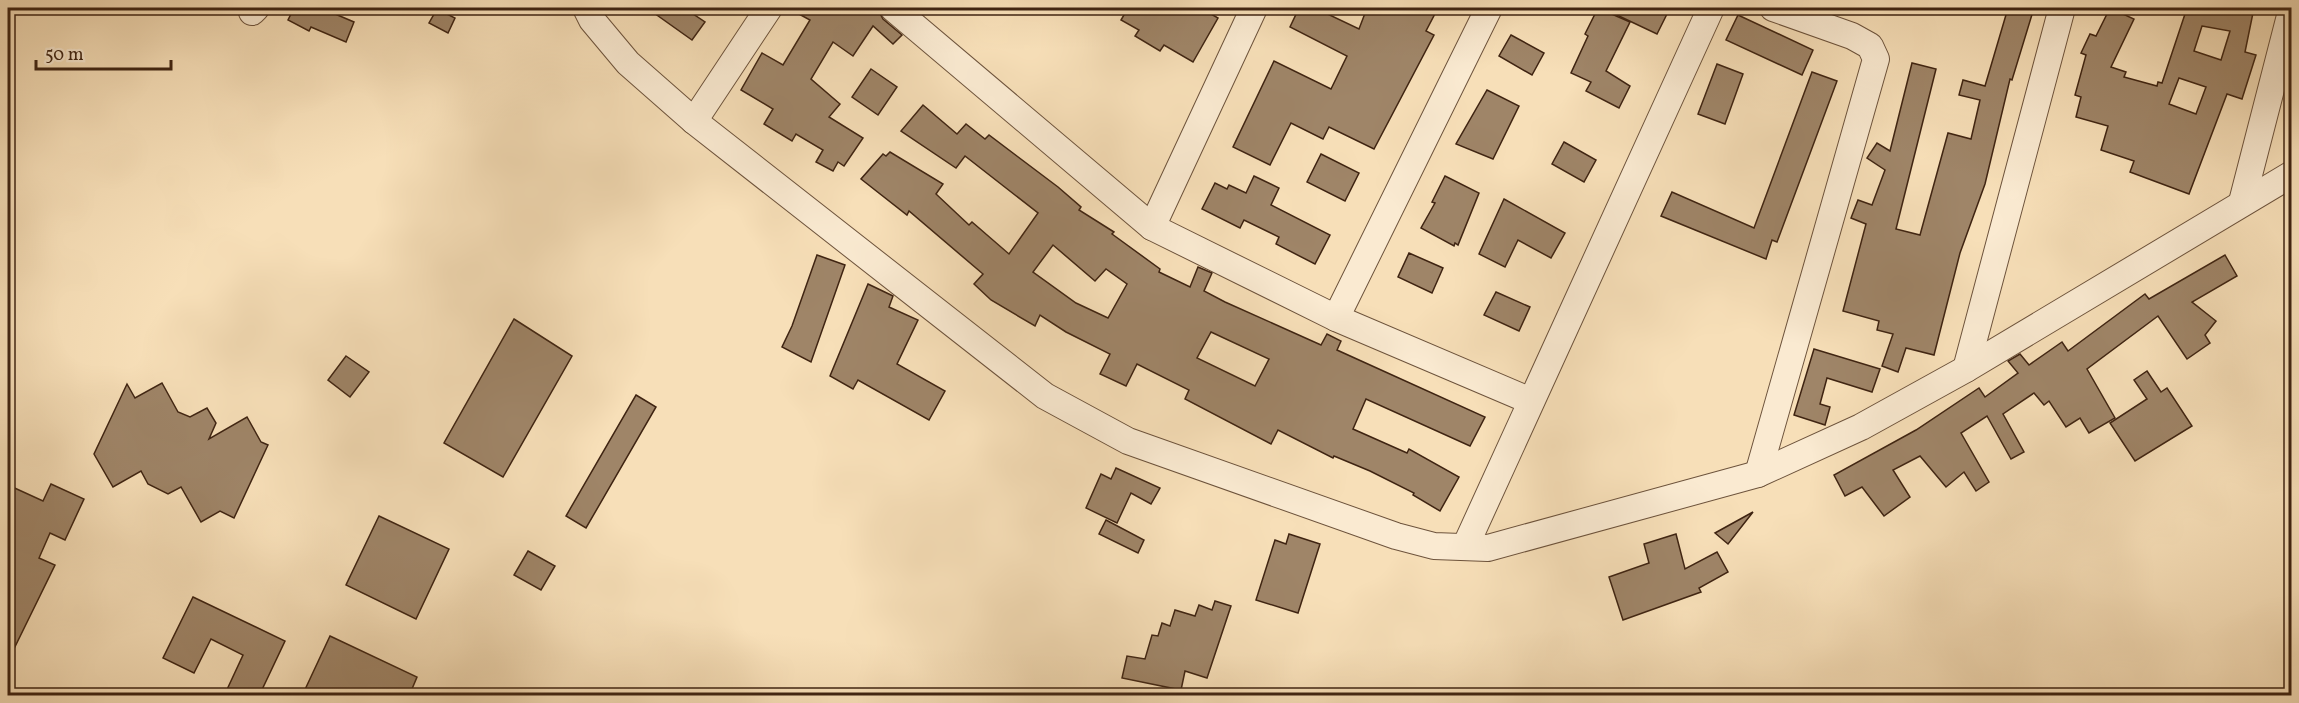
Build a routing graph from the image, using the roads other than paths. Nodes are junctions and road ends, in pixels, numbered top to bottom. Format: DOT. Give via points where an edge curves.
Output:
graph roads {
  1 [pos="586,8"];
  2 [pos="769,8"];
  3 [pos="893,8"];
  4 [pos="1254,8"];
  5 [pos="1489,8"];
  6 [pos="1711,8"];
  7 [pos="1773,8"];
  8 [pos="2062,8"];
  9 [pos="2292,8"];
  10 [pos="694,121"];
  11 [pos="2292,174"];
  12 [pos="2242,202"];
  13 [pos="1152,227"];
  14 [pos="1336,318"];
  15 [pos="1966,369"];
  16 [pos="1531,401"];
  17 [pos="1758,474"];
  18 [pos="1464,547"];
  1 -- 10 [label="street" via="628,63"];
  2 -- 10 [label="street"];
  3 -- 13 [label="street"];
  4 -- 13 [label="street"];
  5 -- 14 [label="street"];
  6 -- 16 [label="street"];
  7 -- 17 [label="street" via="1852,36 1870,45 1876,59"];
  8 -- 15 [label="street"];
  9 -- 12 [label="street"];
  10 -- 18 [label="street" via="1045,396 1128,441 1396,536 1434,546"];
  11 -- 12 [label="street"];
  12 -- 15 [label="street"];
  13 -- 14 [label="street"];
  14 -- 16 [label="street"];
  15 -- 17 [label="street" via="1861,428"];
  16 -- 18 [label="street"];
  17 -- 18 [label="street" via="1488,548"];
}
